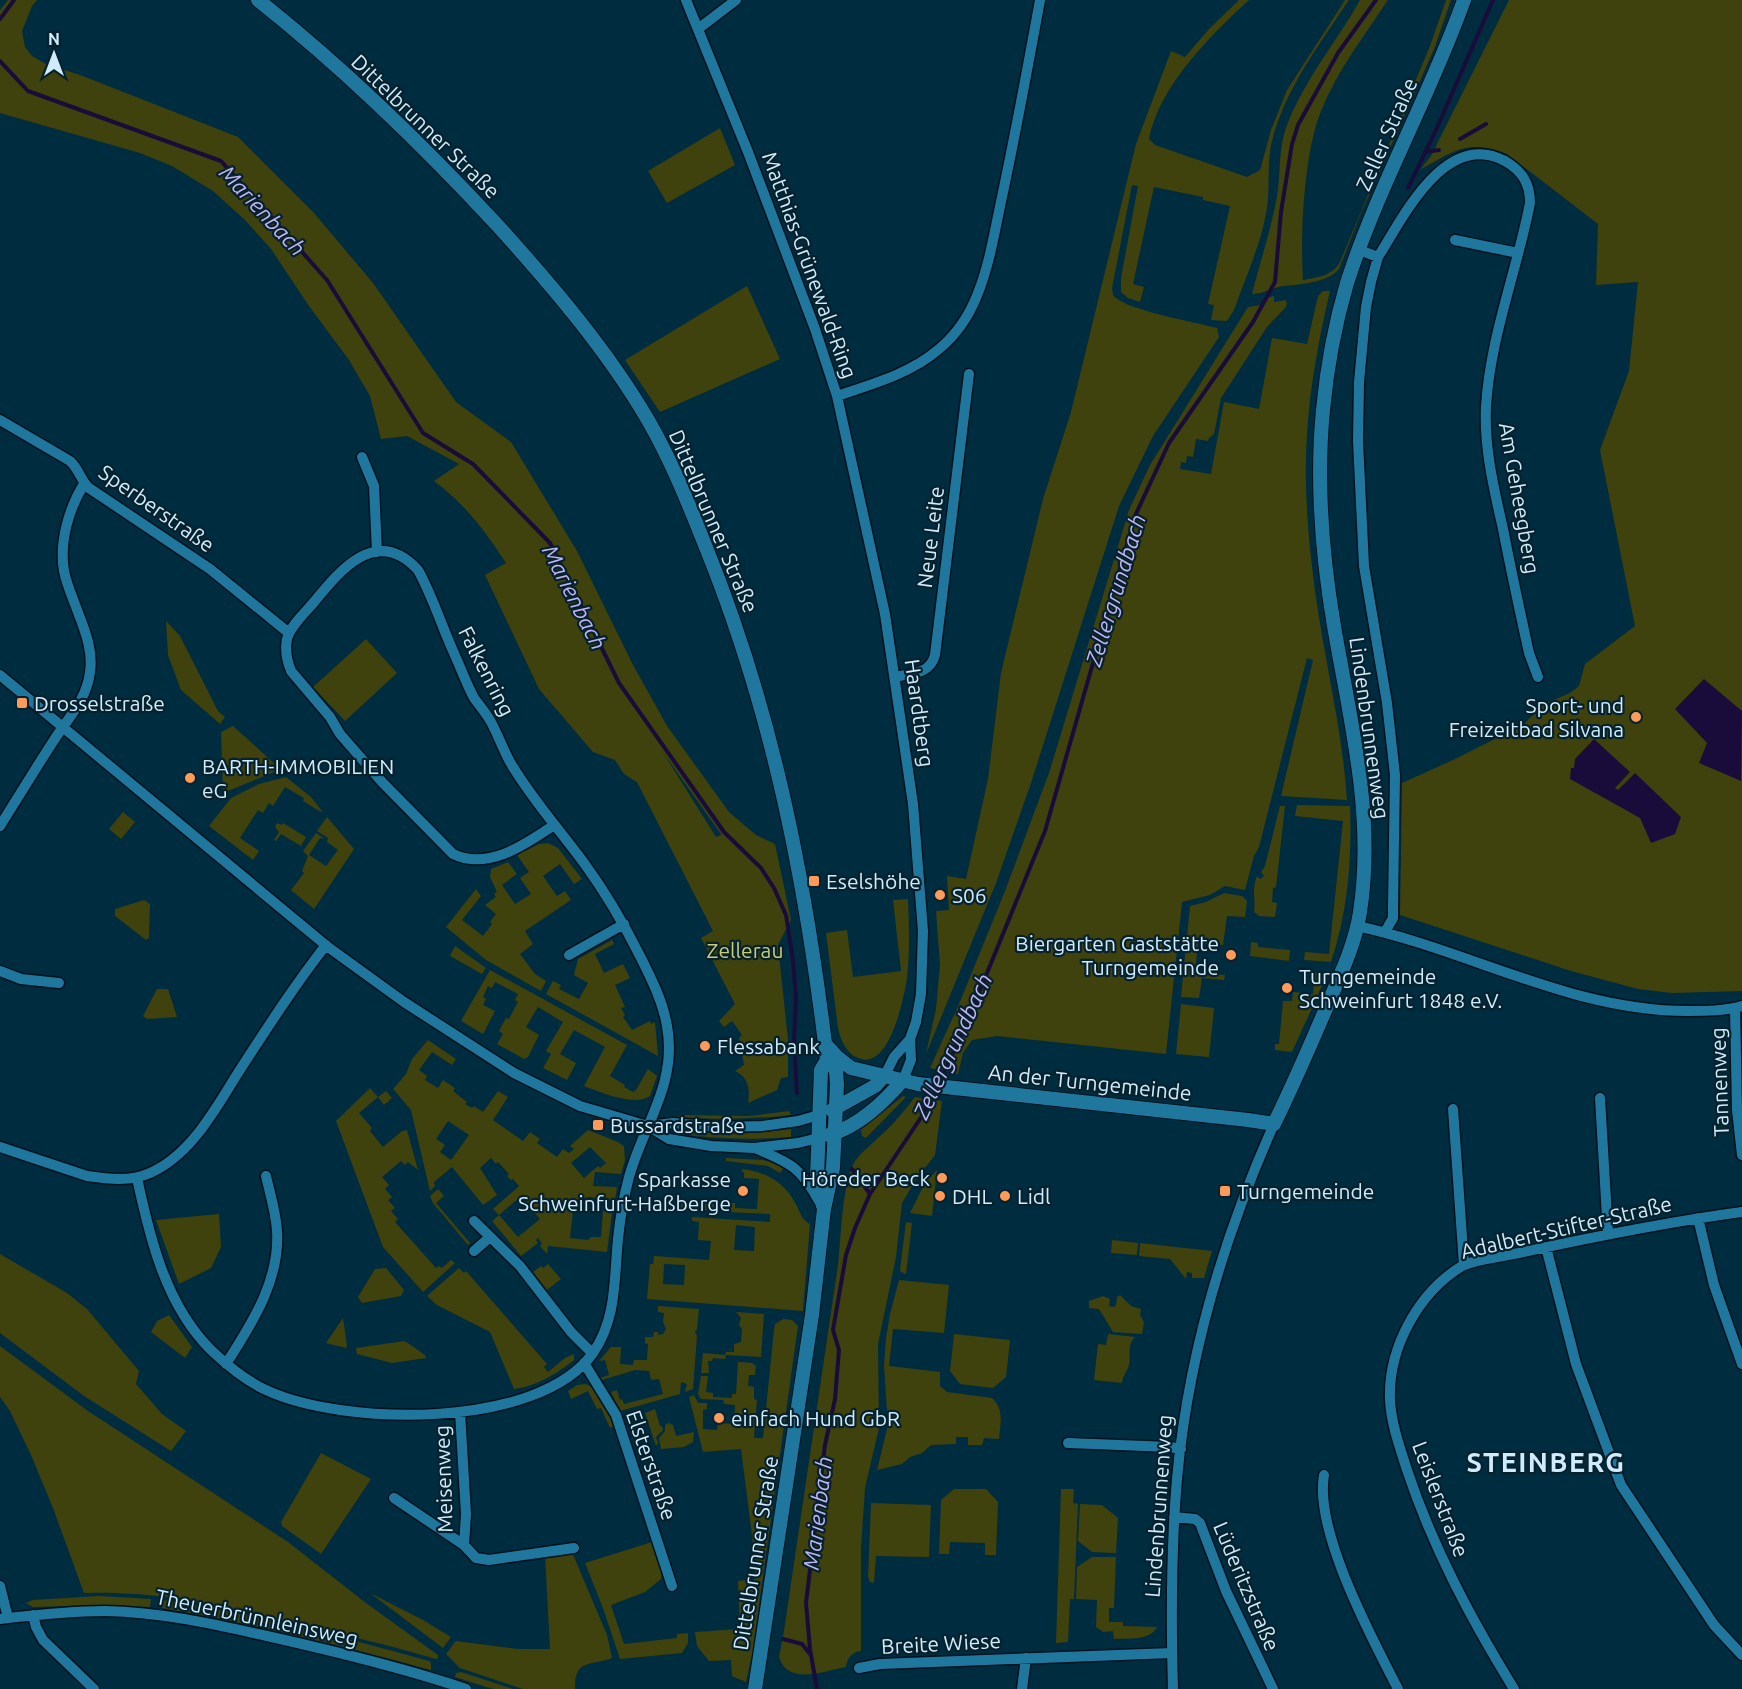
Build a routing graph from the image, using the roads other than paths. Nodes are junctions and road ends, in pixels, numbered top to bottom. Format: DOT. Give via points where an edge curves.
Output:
graph roads {
  1 [pos="258,0"];
  2 [pos="686,0"];
  3 [pos="736,0"];
  4 [pos="1040,0"];
  5 [pos="1464,0"];
  6 [pos="698,30"];
  7 [pos="1455,240"];
  8 [pos="1359,250"];
  9 [pos="1518,253"];
  10 [pos="1378,257"];
  11 [pos="1347,285"];
  12 [pos="969,374"];
  13 [pos="837,396"];
  14 [pos="0,420"];
  15 [pos="362,457"];
  16 [pos="84,484"];
  17 [pos="377,552"];
  18 [pos="290,633"];
  19 [pos="0,675"];
  20 [pos="896,677"];
  21 [pos="1538,677"];
  22 [pos="63,727"];
  23 [pos="554,825"];
  24 [pos="0,826"];
  25 [pos="624,924"];
  26 [pos="1357,926"];
  27 [pos="1385,932"];
  28 [pos="326,945"];
  29 [pos="569,955"];
  30 [pos="0,971"];
  31 [pos="59,982"];
  32 [pos="1739,1007"];
  33 [pos="910,1039"];
  34 [pos="825,1044"];
  35 [pos="827,1060"];
  36 [pos="885,1076"];
  37 [pos="903,1080"];
  38 [pos="1600,1098"];
  39 [pos="837,1108"];
  40 [pos="1453,1109"];
  41 [pos="819,1114"];
  42 [pos="1274,1124"];
  43 [pos="648,1126"];
  44 [pos="836,1133"];
  45 [pos="818,1138"];
  46 [pos="0,1147"];
  47 [pos="754,1148"];
  48 [pos="1742,1155"];
  49 [pos="266,1176"];
  50 [pos="137,1178"];
  51 [pos="824,1209"];
  52 [pos="1742,1212"];
  53 [pos="1698,1218"];
  54 [pos="474,1221"];
  55 [pos="1608,1234"];
  56 [pos="490,1237"];
  57 [pos="1546,1247"];
  58 [pos="474,1251"];
  59 [pos="1464,1265"];
  60 [pos="1415,1311"];
  61 [pos="592,1353"];
  62 [pos="584,1363"];
  63 [pos="226,1364"];
  64 [pos="1742,1364"];
  65 [pos="460,1412"];
  66 [pos="1068,1443"];
  67 [pos="1181,1449"];
  68 [pos="1324,1475"];
  69 [pos="394,1498"];
  70 [pos="1174,1517"];
  71 [pos="464,1545"];
  72 [pos="574,1548"];
  73 [pos="0,1586"];
  74 [pos="672,1586"];
  75 [pos="33,1615"];
  76 [pos="4,1618"];
  77 [pos="1172,1653"];
  78 [pos="1742,1655"];
  79 [pos="1026,1658"];
  80 [pos="859,1668"];
  81 [pos="94,1689"];
  82 [pos="466,1689"];
  83 [pos="755,1689"];
  84 [pos="1022,1689"];
  85 [pos="1173,1689"];
  86 [pos="1272,1689"];
  87 [pos="1398,1689"];
  88 [pos="1514,1689"];
  1 -- 34 [label="street, Dittelbrunner Straße" via="429,152 536,268 610,362 649,421 680,484 723,590 758,698 799,868"];
  2 -- 6 [label="street, Matthias-Grünewald-Ring"];
  3 -- 6 [label="street"];
  4 -- 13 [label="street, Matthias-Grünewald-Ring" via="992,246 978,294 966,318 942,348 927,359 898,375"];
  5 -- 8 [label="street, Zeller Straße"];
  6 -- 13 [label="street, Matthias-Grünewald-Ring" via="794,272"];
  7 -- 9 [label="street"];
  8 -- 10 [label="street"];
  8 -- 11 [label="street, Zeller Straße"];
  9 -- 10 [label="street, Am Geheegberg" via="1530,202 1528,187 1518,170 1486,155 1461,159 1436,173"];
  9 -- 21 [label="street, Am Geheegberg" via="1490,373 1486,424 1496,496 1529,653"];
  10 -- 27 [label="street, Lindenbrunnenweg" via="1366,307 1358,441 1364,566 1395,775 1393,918"];
  11 -- 26 [label="street, Lindenbrunnenweg" via="1326,380 1320,507 1326,572 1362,794 1364,871"];
  12 -- 20 [label="street, Neue Leite" via="933,664 926,670"];
  13 -- 20 [label="street, Haardtberg"];
  14 -- 16 [label="street, Sperberstraße" via="70,461"];
  15 -- 17 [label="street" via="376,496"];
  16 -- 18 [label="street, Sperberstraße" via="210,569"];
  16 -- 22 [label="street" via="70,509 64,562 87,636 90,672 85,691"];
  17 -- 18 [label="street" via="358,557 345,566"];
  17 -- 23 [label="street, Falkenring" via="398,555 418,570 474,697 513,768"];
  18 -- 23 [label="street" via="286,654 291,671 394,796 453,854 488,860"];
  19 -- 22 [label="street"];
  20 -- 33 [label="street, Haardtberg" via="913,804 923,931 921,994"];
  22 -- 24 [label="street"];
  22 -- 28 [label="street"];
  23 -- 25 [label="street, Falkenring"];
  25 -- 29 [label="street"];
  25 -- 43 [label="street, Falkenring" via="662,1003 669,1036 666,1076"];
  26 -- 27 [label="street"];
  26 -- 42 [label="street, Lindenbrunnenweg" via="1346,963"];
  27 -- 32 [label="street" via="1606,1003 1671,1011"];
  28 -- 43 [label="street" via="404,1002 514,1073 580,1106"];
  28 -- 50 [label="street" via="198,1132 174,1158"];
  30 -- 31 [label="street" via="21,979"];
  32 -- 48 [label="street, Tannenweg" via="1737,1110"];
  33 -- 36 [label="street, Haardtberg" via="894,1057"];
  33 -- 37 [label="street, Haardtberg" via="911,1060"];
  34 -- 35 [label="street, Dittelbrunner Straße"];
  34 -- 36 [label="street, An der Turngemeinde" via="851,1068"];
  35 -- 39 [label="street, Dittelbrunner Straße" via="836,1070"];
  35 -- 41 [label="street, Dittelbrunner Straße" via="821,1070"];
  36 -- 37 [label="street, An der Turngemeinde"];
  36 -- 39 [label="street"];
  37 -- 42 [label="street, An der Turngemeinde"];
  37 -- 44 [label="street" via="866,1116"];
  38 -- 55 [label="street"];
  39 -- 41 [label="street"];
  39 -- 44 [label="street, Dittelbrunner Straße"];
  40 -- 59 [label="street"];
  41 -- 43 [label="street" via="762,1126"];
  41 -- 45 [label="street, Dittelbrunner Straße"];
  42 -- 67 [label="street, Lindenbrunnenweg" via="1239,1209 1204,1322"];
  43 -- 47 [label="street" via="669,1139"];
  43 -- 61 [label="street" via="626,1190 612,1310"];
  44 -- 45 [label="street"];
  44 -- 51 [label="street, Dittelbrunner Straße" via="832,1179"];
  45 -- 47 [label="street"];
  45 -- 51 [label="street, Dittelbrunner Straße" via="817,1178"];
  46 -- 50 [label="street" via="87,1176"];
  47 -- 51 [label="street" via="797,1169"];
  49 -- 63 [label="street" via="277,1230 273,1276 268,1292"];
  50 -- 63 [label="street" via="158,1259 176,1299 195,1331"];
  51 -- 83 [label="street, Dittelbrunner Straße" via="812,1315"];
  52 -- 53 [label="street, Adalbert-Stifter-Straße"];
  53 -- 55 [label="street, Adalbert-Stifter-Straße"];
  53 -- 64 [label="street" via="1714,1285"];
  54 -- 56 [label="street"];
  55 -- 57 [label="street, Adalbert-Stifter-Straße"];
  56 -- 58 [label="street"];
  56 -- 61 [label="street" via="520,1266"];
  57 -- 59 [label="street, Adalbert-Stifter-Straße"];
  57 -- 78 [label="street" via="1575,1364 1620,1485 1714,1625"];
  59 -- 60 [label="street, Adalbert-Stifter-Straße" via="1432,1290"];
  60 -- 88 [label="street, Leislerstraße" via="1395,1360 1390,1384 1395,1430 1430,1535 1461,1599"];
  61 -- 62 [label="street"];
  62 -- 65 [label="street" via="540,1392"];
  62 -- 74 [label="street, Elsterstraße" via="616,1415"];
  63 -- 65 [label="street" via="266,1390 319,1406 393,1416"];
  65 -- 71 [label="street, Meisenweg"];
  66 -- 67 [label="street"];
  67 -- 70 [label="street, Lindenbrunnenweg"];
  68 -- 87 [label="street" via="1325,1515 1332,1540"];
  69 -- 71 [label="street, Meisenweg"];
  70 -- 77 [label="street, Lindenbrunnenweg"];
  70 -- 86 [label="street, Lüderitzstraße" via="1200,1523 1226,1591"];
  71 -- 72 [label="street, Meisenweg" via="476,1558 489,1560"];
  73 -- 76 [label="street"];
  75 -- 76 [label="street, Theuerbrünnleinsweg"];
  75 -- 81 [label="street" via="43,1640"];
  75 -- 82 [label="street, Theuerbrünnleinsweg" via="105,1611 188,1619 340,1653"];
  77 -- 79 [label="street, Breite Wiese"];
  77 -- 85 [label="street, Lindenbrunnenweg"];
  79 -- 80 [label="street, Breite Wiese"];
  79 -- 84 [label="street, Breite Wiese"];
}
